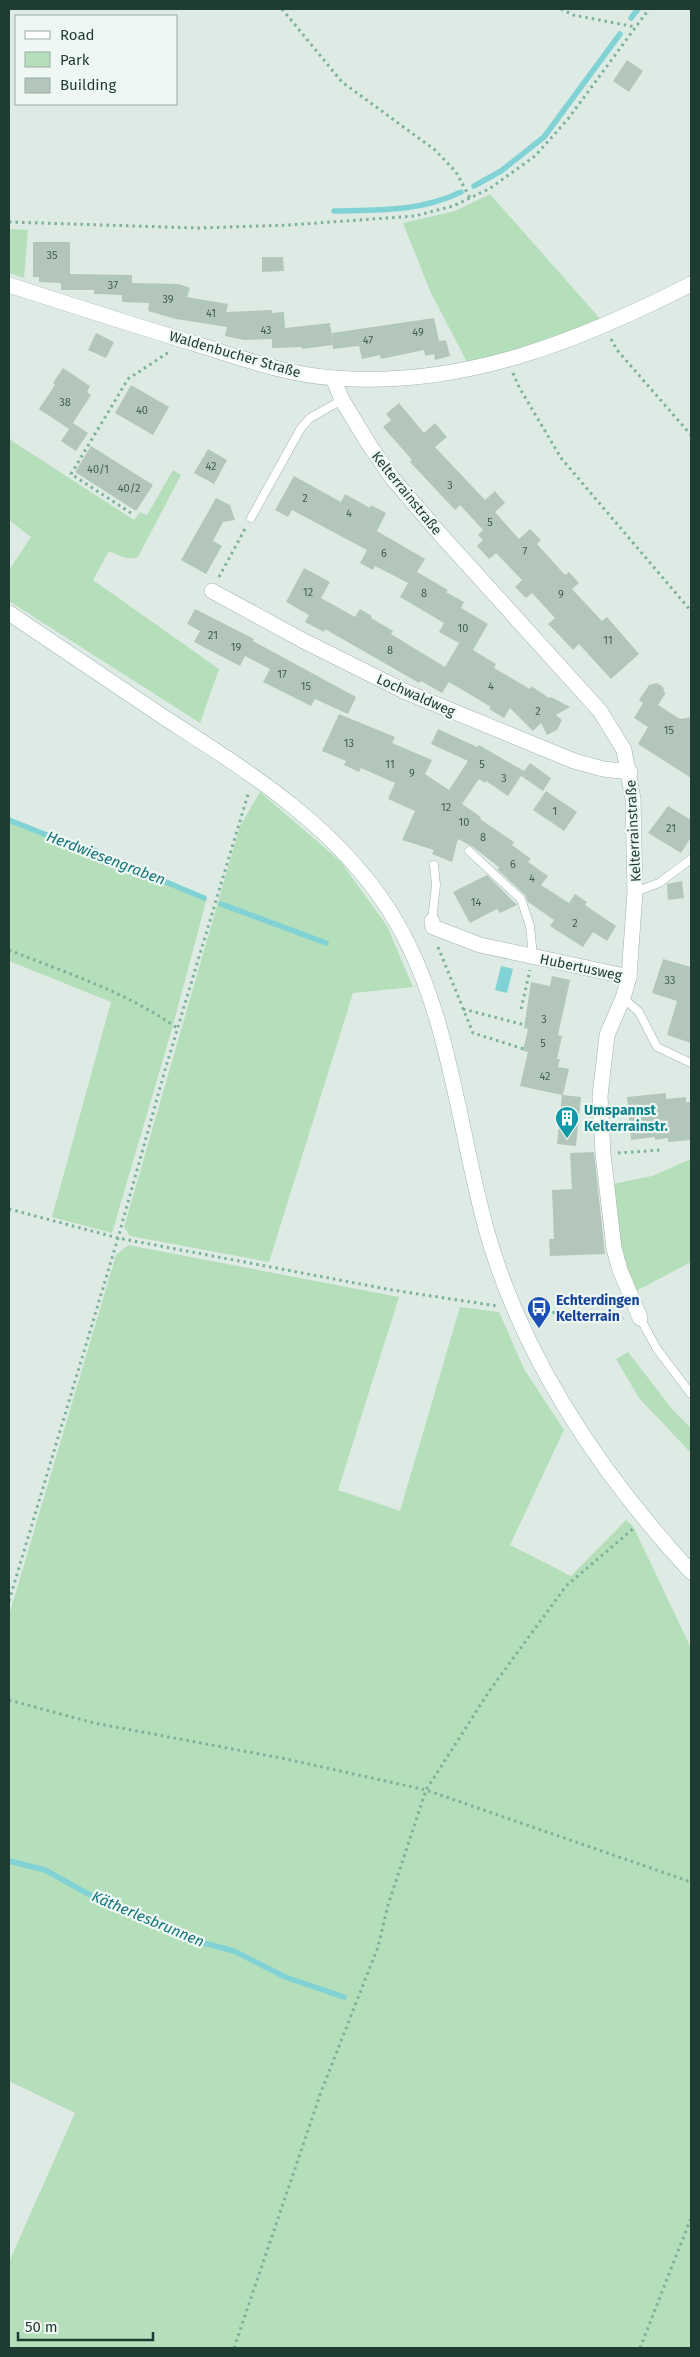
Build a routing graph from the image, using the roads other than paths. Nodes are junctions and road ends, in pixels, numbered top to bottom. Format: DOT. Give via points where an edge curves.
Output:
graph roads {
  1 [pos="691,284"];
  2 [pos="9,285"];
  3 [pos="333,378"];
  4 [pos="342,400"];
  5 [pos="251,518"];
  6 [pos="212,591"];
  7 [pos="9,613"];
  8 [pos="630,772"];
  9 [pos="469,851"];
  10 [pos="691,859"];
  11 [pos="434,865"];
  12 [pos="635,892"];
  13 [pos="433,924"];
  14 [pos="533,957"];
  15 [pos="629,977"];
  16 [pos="623,998"];
  17 [pos="691,1063"];
  18 [pos="640,1318"];
  19 [pos="691,1394"];
  20 [pos="691,1572"];
  1 -- 3 [label="street, Waldenbucher Straße" via="603,326 508,361 434,376"];
  2 -- 3 [label="street, Waldenbucher Straße" via="261,364"];
  3 -- 4 [label="street, Kelterrainstraße"];
  4 -- 5 [label="lane" via="310,418 301,428"];
  4 -- 8 [label="street, Kelterrainstraße" via="393,479 600,711 624,750"];
  6 -- 8 [label="street, Lochwaldweg" via="406,692 574,761"];
  7 -- 20 [label="street" via="254,776 299,810 350,859 390,911 425,983 435,1013 487,1232 504,1284 534,1352 566,1410 610,1476"];
  8 -- 12 [label="street, Kelterrainstraße"];
  9 -- 14 [label="lane, Hubertusweg" via="521,899 530,926"];
  10 -- 12 [label="lane" via="659,884"];
  11 -- 13 [label="lane"];
  12 -- 15 [label="street, Kelterrainstraße"];
  13 -- 14 [label="street, Hubertusweg" via="480,945"];
  14 -- 15 [label="street, Hubertusweg"];
  15 -- 16 [label="street, Kelterrainstraße"];
  16 -- 17 [label="lane" via="639,1012 657,1047"];
  16 -- 18 [label="street, Kelterrainstraße" via="606,1035 600,1096 603,1154 614,1248"];
  18 -- 19 [label="lane" via="657,1349"];
}
